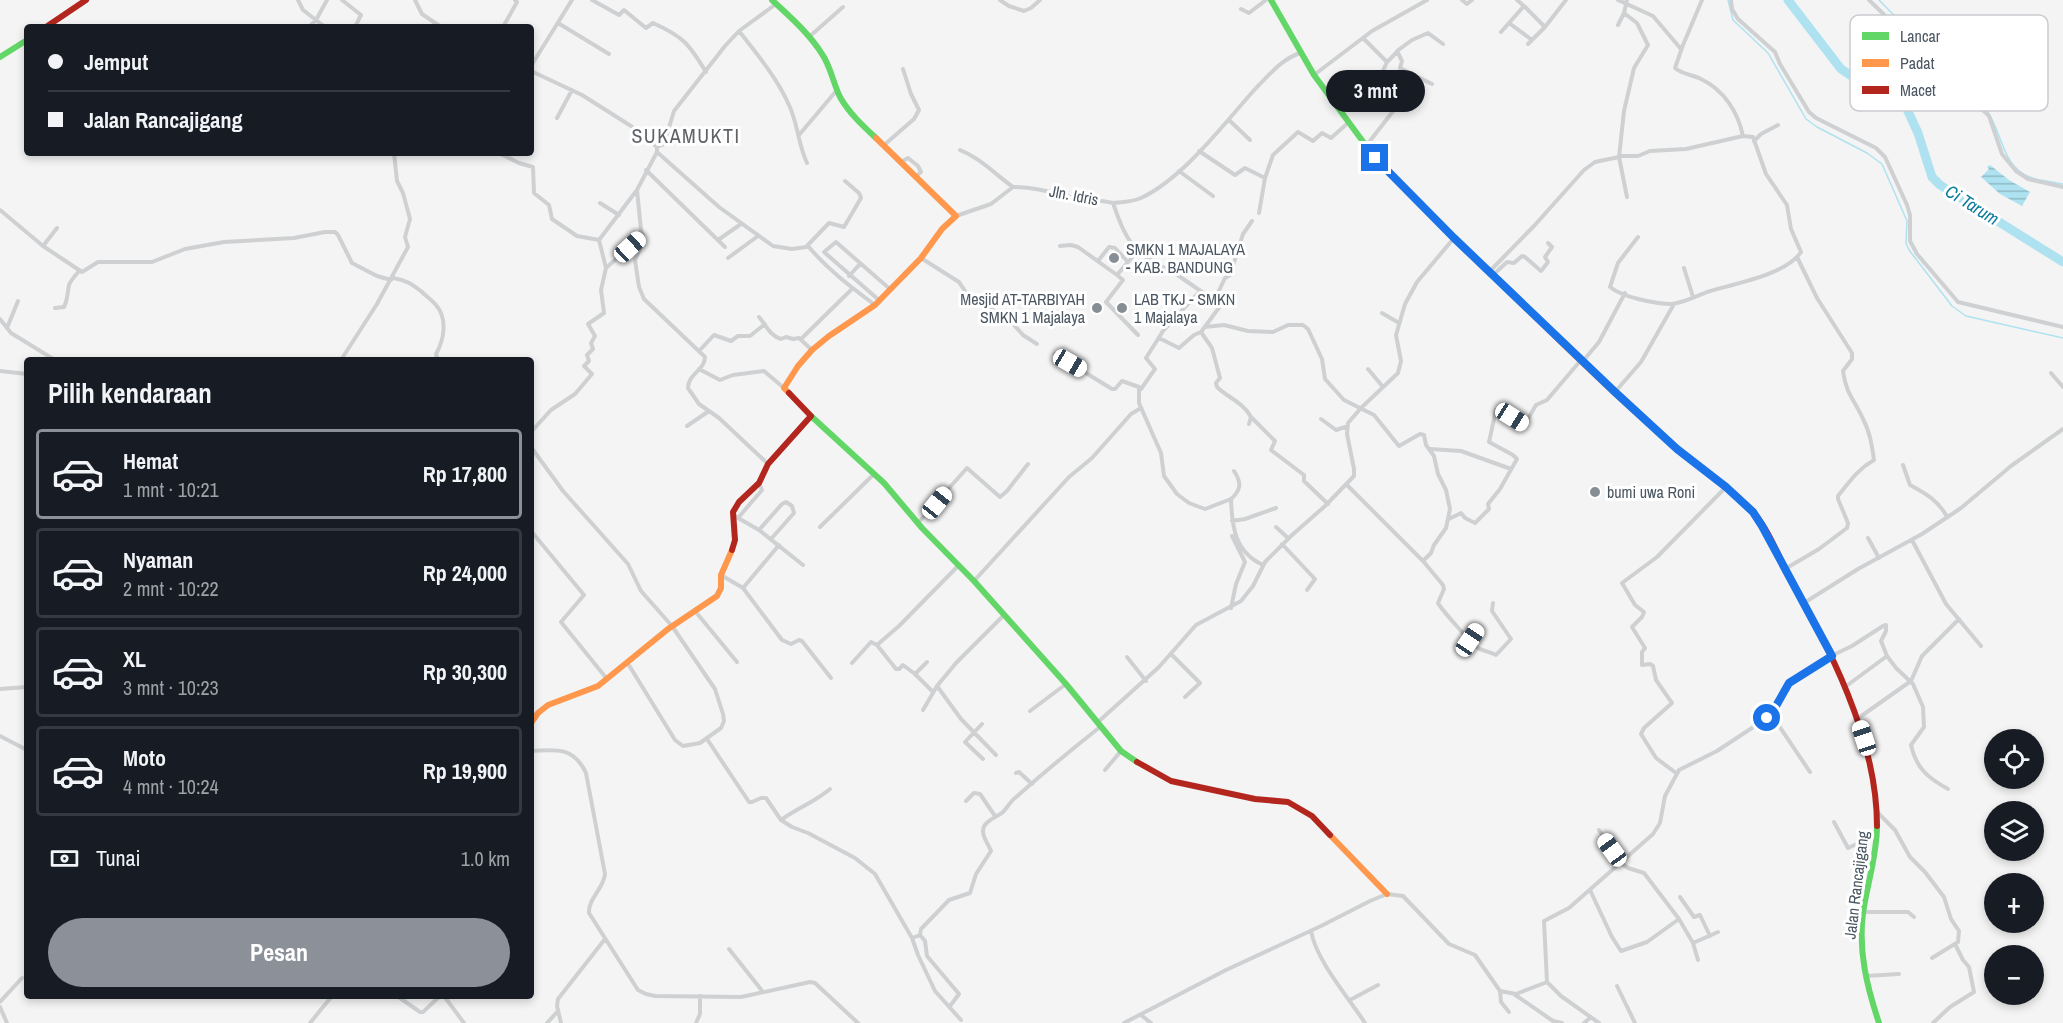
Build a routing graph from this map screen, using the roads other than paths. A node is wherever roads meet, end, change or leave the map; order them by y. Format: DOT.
graph roads {
  1 [pos="86,0"];
  2 [pos="298,0"];
  3 [pos="327,0"];
  4 [pos="342,0"];
  5 [pos="415,0"];
  6 [pos="572,0"];
  7 [pos="592,0"];
  8 [pos="1000,0"];
  9 [pos="1040,0"];
  10 [pos="1266,0"];
  11 [pos="1271,0"];
  12 [pos="1427,0"];
  13 [pos="1462,0"];
  14 [pos="1472,0"];
  15 [pos="1517,0"];
  16 [pos="1566,0"];
  17 [pos="1618,0"];
  18 [pos="1702,0"];
  19 [pos="1731,0"];
  20 [pos="1869,0"];
  21 [pos="516,1"];
  22 [pos="774,2"];
  23 [pos="1626,2"];
  24 [pos="1524,6"];
  25 [pos="843,7"];
  26 [pos="1241,9"];
  27 [pos="1624,13"];
  28 [pos="1885,15"];
  29 [pos="316,20"];
  30 [pos="558,23"];
  31 [pos="1509,23"];
  32 [pos="50,24"];
  33 [pos="312,24"];
  34 [pos="321,24"];
  35 [pos="356,24"];
  36 [pos="437,24"];
  37 [pos="504,24"];
  38 [pos="1618,25"];
  39 [pos="1545,27"];
  40 [pos="739,31"];
  41 [pos="1501,32"];
  42 [pos="809,37"];
  43 [pos="1363,38"];
  44 [pos="24,42"];
  45 [pos="1443,44"];
  46 [pos="1681,49"];
  47 [pos="1397,52"];
  48 [pos="1299,53"];
  49 [pos="609,54"];
  50 [pos="0,57"];
  51 [pos="534,61"];
  52 [pos="1387,62"];
  53 [pos="903,69"];
  54 [pos="534,72"];
  55 [pos="706,72"];
  56 [pos="1314,75"];
  57 [pos="1393,83"];
  58 [pos="1432,84"];
  59 [pos="572,90"];
  60 [pos="837,90"];
  61 [pos="1401,101"];
  62 [pos="1984,111"];
  63 [pos="556,118"];
  64 [pos="1228,120"];
  65 [pos="1349,122"];
  66 [pos="1778,125"];
  67 [pos="798,135"];
  68 [pos="1743,136"];
  69 [pos="1250,140"];
  70 [pos="1754,141"];
  71 [pos="1366,146"];
  72 [pos="883,147"];
  73 [pos="657,149"];
  74 [pos="960,150"];
  75 [pos="1199,151"];
  76 [pos="394,156"];
  77 [pos="509,156"];
  78 [pos="1619,157"];
  79 [pos="807,163"];
  80 [pos="900,163"];
  81 [pos="646,170"];
  82 [pos="1179,171"];
  83 [pos="915,177"];
  84 [pos="1265,178"];
  85 [pos="845,181"];
  86 [pos="1013,187"];
  87 [pos="2063,187"];
  88 [pos="637,190"];
  89 [pos="1213,196"];
  90 [pos="1627,197"];
  91 [pos="600,203"];
  92 [pos="1113,203"];
  93 [pos="0,210"];
  94 [pos="1259,213"];
  95 [pos="619,215"];
  96 [pos="956,216"];
  97 [pos="1252,221"];
  98 [pos="741,224"];
  99 [pos="57,228"];
  100 [pos="643,235"];
  101 [pos="758,236"];
  102 [pos="1638,237"];
  103 [pos="1454,238"];
  104 [pos="599,240"];
  105 [pos="718,240"];
  106 [pos="1548,243"];
  107 [pos="43,246"];
  108 [pos="808,246"];
  109 [pos="1060,246"];
  110 [pos="725,247"];
  111 [pos="1137,252"];
  112 [pos="1797,256"];
  113 [pos="728,258"];
  114 [pos="921,258"];
  115 [pos="1098,261"];
  116 [pos="1128,262"];
  117 [pos="860,264"];
  118 [pos="606,268"];
  119 [pos="1684,268"];
  120 [pos="79,271"];
  121 [pos="1491,273"];
  122 [pos="1117,274"];
  123 [pos="1176,274"];
  124 [pos="1197,274"];
  125 [pos="849,276"];
  126 [pos="392,279"];
  127 [pos="852,289"];
  128 [pos="891,290"];
  129 [pos="1201,291"];
  130 [pos="1625,293"];
  131 [pos="1693,297"];
  132 [pos="1215,299"];
  133 [pos="18,301"];
  134 [pos="877,303"];
  135 [pos="1675,304"];
  136 [pos="55,308"];
  137 [pos="1382,313"];
  138 [pos="759,317"];
  139 [pos="0,319"];
  140 [pos="1399,323"];
  141 [pos="765,324"];
  142 [pos="1205,327"];
  143 [pos="2063,327"];
  144 [pos="7,328"];
  145 [pos="1201,332"];
  146 [pos="1138,334"];
  147 [pos="1159,338"];
  148 [pos="801,339"];
  149 [pos="1036,344"];
  150 [pos="812,350"];
  151 [pos="699,351"];
  152 [pos="1055,354"];
  153 [pos="50,357"];
  154 [pos="343,357"];
  155 [pos="437,357"];
  156 [pos="1583,360"];
  157 [pos="699,369"];
  158 [pos="1368,369"];
  159 [pos="0,371"];
  160 [pos="2051,373"];
  161 [pos="24,374"];
  162 [pos="1383,387"];
  163 [pos="2063,387"];
  164 [pos="784,388"];
  165 [pos="1140,390"];
  166 [pos="1615,392"];
  167 [pos="1141,408"];
  168 [pos="1361,408"];
  169 [pos="709,411"];
  170 [pos="811,416"];
  171 [pos="1251,417"];
  172 [pos="1321,419"];
  173 [pos="1248,424"];
  174 [pos="687,426"];
  175 [pos="1348,426"];
  176 [pos="534,429"];
  177 [pos="2063,429"];
  178 [pos="1429,449"];
  179 [pos="534,451"];
  180 [pos="768,464"];
  181 [pos="1028,464"];
  182 [pos="1903,465"];
  183 [pos="1511,469"];
  184 [pos="1234,471"];
  185 [pos="874,474"];
  186 [pos="1347,485"];
  187 [pos="1726,487"];
  188 [pos="1231,500"];
  189 [pos="1328,504"];
  190 [pos="1276,508"];
  191 [pos="735,516"];
  192 [pos="1947,517"];
  193 [pos="1449,519"];
  194 [pos="1232,521"];
  195 [pos="918,523"];
  196 [pos="820,527"];
  197 [pos="1276,527"];
  198 [pos="759,530"];
  199 [pos="534,535"];
  200 [pos="1232,536"];
  201 [pos="1288,538"];
  202 [pos="1868,538"];
  203 [pos="771,539"];
  204 [pos="1912,540"];
  205 [pos="1282,544"];
  206 [pos="779,545"];
  207 [pos="1879,558"];
  208 [pos="1423,561"];
  209 [pos="803,565"];
  210 [pos="959,565"];
  211 [pos="1263,565"];
  212 [pos="1785,569"];
  213 [pos="721,575"];
  214 [pos="975,581"];
  215 [pos="743,588"];
  216 [pos="1307,590"];
  217 [pos="1493,603"];
  218 [pos="1803,603"];
  219 [pos="1231,608"];
  220 [pos="695,610"];
  221 [pos="1004,614"];
  222 [pos="1959,619"];
  223 [pos="672,626"];
  224 [pos="1477,629"];
  225 [pos="1470,640"];
  226 [pos="877,645"];
  227 [pos="1981,646"];
  228 [pos="1171,654"];
  229 [pos="1832,656"];
  230 [pos="1887,656"];
  231 [pos="1127,657"];
  232 [pos="627,662"];
  233 [pos="737,662"];
  234 [pos="927,662"];
  235 [pos="852,663"];
  236 [pos="915,674"];
  237 [pos="831,678"];
  238 [pos="607,679"];
  239 [pos="1146,681"];
  240 [pos="1911,681"];
  241 [pos="1066,684"];
  242 [pos="937,686"];
  243 [pos="24,687"];
  244 [pos="1845,687"];
  245 [pos="0,689"];
  246 [pos="933,692"];
  247 [pos="1185,697"];
  248 [pos="923,710"];
  249 [pos="1030,711"];
  250 [pos="1771,714"];
  251 [pos="534,719"];
  252 [pos="1857,719"];
  253 [pos="982,724"];
  254 [pos="1099,725"];
  255 [pos="974,731"];
  256 [pos="0,736"];
  257 [pos="707,739"];
  258 [pos="24,748"];
  259 [pos="534,751"];
  260 [pos="1121,751"];
  261 [pos="996,755"];
  262 [pos="983,759"];
  263 [pos="1105,770"];
  264 [pos="1810,772"];
  265 [pos="1016,773"];
  266 [pos="1676,775"];
  267 [pos="1032,784"];
  268 [pos="830,789"];
  269 [pos="1948,789"];
  270 [pos="966,801"];
  271 [pos="1876,811"];
  272 [pos="995,816"];
  273 [pos="781,820"];
  274 [pos="1834,822"];
  275 [pos="1599,830"];
  276 [pos="1877,835"];
  277 [pos="1621,864"];
  278 [pos="1590,890"];
  279 [pos="1387,894"];
  280 [pos="1680,897"];
  281 [pos="1864,912"];
  282 [pos="1914,917"];
  283 [pos="1679,919"];
  284 [pos="1311,931"];
  285 [pos="1718,932"];
  286 [pos="920,935"];
  287 [pos="1710,936"];
  288 [pos="912,938"];
  289 [pos="605,939"];
  290 [pos="1693,943"];
  291 [pos="1955,944"];
  292 [pos="729,949"];
  293 [pos="1932,958"];
  294 [pos="1698,960"];
  295 [pos="1899,974"];
  296 [pos="1866,976"];
  297 [pos="22,978"];
  298 [pos="1547,982"];
  299 [pos="1378,985"];
  300 [pos="1617,986"];
  301 [pos="1500,991"];
  302 [pos="763,992"];
  303 [pos="1513,993"];
  304 [pos="700,996"];
  305 [pos="330,999"];
  306 [pos="401,999"];
  307 [pos="438,999"];
  308 [pos="444,999"];
  309 [pos="1350,1000"];
  310 [pos="0,1002"];
  311 [pos="950,1006"];
  312 [pos="0,1007"];
  313 [pos="558,1010"];
  314 [pos="1509,1012"];
  315 [pos="1141,1015"];
  316 [pos="1591,1017"];
  317 [pos="961,1022"];
  318 [pos="7,1023"];
  319 [pos="310,1023"];
  320 [pos="464,1023"];
  321 [pos="547,1023"];
  322 [pos="561,1023"];
  323 [pos="696,1023"];
  324 [pos="858,1023"];
  325 [pos="1124,1023"];
  326 [pos="1151,1023"];
  327 [pos="1365,1023"];
  328 [pos="1562,1023"];
  329 [pos="1584,1023"];
  330 [pos="1599,1023"];
  331 [pos="1635,1023"];
  332 [pos="1879,1023"];
  333 [pos="1933,1023"];
  1 -- 32 [label="street"];
  2 -- 29 [label="street"];
  3 -- 29 [label="street"];
  4 -- 35 [label="street"];
  5 -- 36 [label="street"];
  6 -- 30 [label="street"];
  7 -- 55 [label="street"];
  8 -- 9 [label="street"];
  10 -- 26 [label="street"];
  11 -- 48 [label="street, Jalan Rancajigang"];
  12 -- 43 [label="street"];
  13 -- 14 [label="street"];
  15 -- 24 [label="street"];
  16 -- 39 [label="street"];
  17 -- 23 [label="street"];
  18 -- 46 [label="street"];
  19 -- 143 [label="street"];
  20 -- 28 [label="street"];
  21 -- 37 [label="street"];
  22 -- 40 [label="street"];
  22 -- 42 [label="street"];
  23 -- 27 [label="street"];
  23 -- 46 [label="street"];
  24 -- 31 [label="street"];
  24 -- 39 [label="street"];
  25 -- 42 [label="street"];
  27 -- 38 [label="street"];
  27 -- 78 [label="street"];
  29 -- 33 [label="street"];
  29 -- 34 [label="street"];
  30 -- 49 [label="street"];
  30 -- 51 [label="street"];
  31 -- 39 [label="street"];
  31 -- 41 [label="street"];
  40 -- 55 [label="street"];
  40 -- 67 [label="street"];
  42 -- 60 [label="street"];
  43 -- 52 [label="street"];
  43 -- 56 [label="street"];
  44 -- 50 [label="street"];
  45 -- 47 [label="street"];
  46 -- 68 [label="street"];
  47 -- 52 [label="street"];
  47 -- 58 [label="street"];
  48 -- 56 [label="street, Jalan Rancajigang"];
  48 -- 64 [label="street"];
  52 -- 57 [label="street"];
  53 -- 72 [label="street"];
  54 -- 59 [label="street"];
  55 -- 73 [label="street"];
  56 -- 65 [label="street, Jalan Rancajigang"];
  59 -- 63 [label="street"];
  59 -- 73 [label="street"];
  60 -- 67 [label="street"];
  60 -- 72 [label="street"];
  61 -- 71 [label="street"];
  62 -- 87 [label="street"];
  64 -- 69 [label="street"];
  64 -- 75 [label="street"];
  65 -- 71 [label="street, Jalan Rancajigang"];
  65 -- 84 [label="street"];
  66 -- 70 [label="street"];
  67 -- 79 [label="street"];
  68 -- 70 [label="street"];
  68 -- 78 [label="street"];
  70 -- 112 [label="street"];
  71 -- 103 [label="street, Jalan Rancajigang"];
  72 -- 80 [label="street"];
  73 -- 81 [label="street"];
  73 -- 98 [label="street"];
  74 -- 86 [label="street"];
  75 -- 82 [label="street"];
  75 -- 84 [label="street"];
  76 -- 126 [label="street"];
  77 -- 104 [label="street"];
  78 -- 90 [label="street"];
  78 -- 121 [label="street"];
  80 -- 83 [label="street"];
  80 -- 83 [label="street"];
  81 -- 88 [label="street"];
  81 -- 105 [label="street"];
  82 -- 89 [label="street"];
  82 -- 92 [label="street"];
  83 -- 96 [label="street"];
  84 -- 94 [label="street"];
  85 -- 108 [label="street"];
  86 -- 92 [label="street, Jln. Idris"];
  86 -- 96 [label="street"];
  88 -- 95 [label="street"];
  88 -- 100 [label="street"];
  91 -- 95 [label="street"];
  92 -- 111 [label="street, Jln. Idris"];
  93 -- 107 [label="street"];
  95 -- 104 [label="street"];
  96 -- 114 [label="street"];
  97 -- 132 [label="street"];
  98 -- 101 [label="street"];
  98 -- 105 [label="street"];
  99 -- 107 [label="street"];
  100 -- 118 [label="street"];
  100 -- 151 [label="street"];
  101 -- 108 [label="street"];
  101 -- 113 [label="street"];
  102 -- 130 [label="street"];
  103 -- 121 [label="street, Jalan Rancajigang"];
  103 -- 140 [label="street"];
  104 -- 118 [label="street"];
  105 -- 110 [label="street"];
  106 -- 121 [label="street"];
  107 -- 120 [label="street"];
  108 -- 127 [label="street"];
  109 -- 115 [label="street"];
  111 -- 116 [label="street"];
  111 -- 123 [label="street"];
  112 -- 131 [label="street"];
  112 -- 212 [label="street"];
  114 -- 128 [label="street"];
  114 -- 149 [label="street"];
  115 -- 116 [label="street"];
  115 -- 122 [label="street"];
  116 -- 122 [label="street"];
  117 -- 125 [label="street"];
  117 -- 125 [label="street"];
  117 -- 128 [label="street"];
  118 -- 176 [label="street"];
  119 -- 131 [label="street"];
  120 -- 126 [label="street"];
  120 -- 136 [label="street"];
  121 -- 156 [label="street, Jalan Rancajigang"];
  122 -- 146 [label="street"];
  123 -- 124 [label="street"];
  123 -- 129 [label="street"];
  125 -- 134 [label="street"];
  126 -- 154 [label="street"];
  126 -- 155 [label="street"];
  127 -- 134 [label="street"];
  127 -- 148 [label="street"];
  128 -- 134 [label="street"];
  129 -- 132 [label="street"];
  129 -- 147 [label="street"];
  130 -- 135 [label="street"];
  130 -- 156 [label="street"];
  131 -- 135 [label="street"];
  132 -- 142 [label="street"];
  133 -- 144 [label="street"];
  134 -- 150 [label="street"];
  135 -- 166 [label="street"];
  137 -- 140 [label="street"];
  138 -- 141 [label="street"];
  139 -- 144 [label="street"];
  140 -- 162 [label="street"];
  141 -- 148 [label="street"];
  141 -- 151 [label="street"];
  142 -- 145 [label="street"];
  142 -- 168 [label="street"];
  144 -- 153 [label="street"];
  145 -- 147 [label="street"];
  145 -- 171 [label="street"];
  147 -- 165 [label="street"];
  148 -- 150 [label="street"];
  150 -- 164 [label="street"];
  151 -- 157 [label="street"];
  152 -- 165 [label="street"];
  156 -- 166 [label="street, Jalan Rancajigang"];
  156 -- 183 [label="street"];
  157 -- 164 [label="street"];
  157 -- 169 [label="street"];
  158 -- 162 [label="street"];
  159 -- 161 [label="street"];
  160 -- 163 [label="street"];
  162 -- 168 [label="street"];
  164 -- 170 [label="street"];
  165 -- 167 [label="street"];
  166 -- 187 [label="street, Jalan Rancajigang"];
  167 -- 188 [label="street"];
  167 -- 214 [label="street"];
  168 -- 175 [label="street"];
  168 -- 178 [label="street"];
  169 -- 174 [label="street"];
  169 -- 180 [label="street"];
  170 -- 180 [label="street"];
  170 -- 185 [label="street"];
  171 -- 173 [label="street"];
  171 -- 189 [label="street"];
  172 -- 175 [label="street"];
  175 -- 186 [label="street"];
  177 -- 192 [label="street"];
  178 -- 183 [label="street"];
  178 -- 193 [label="street"];
  179 -- 223 [label="street"];
  180 -- 191 [label="street"];
  181 -- 195 [label="street"];
  182 -- 192 [label="street"];
  183 -- 193 [label="street"];
  184 -- 188 [label="street"];
  185 -- 195 [label="street"];
  185 -- 196 [label="street"];
  186 -- 189 [label="street"];
  186 -- 208 [label="street"];
  187 -- 212 [label="street, Jalan Rancajigang"];
  187 -- 266 [label="street"];
  188 -- 194 [label="street"];
  189 -- 201 [label="street"];
  190 -- 194 [label="street"];
  191 -- 198 [label="street"];
  191 -- 213 [label="street"];
  192 -- 204 [label="street"];
  193 -- 208 [label="street"];
  194 -- 211 [label="street"];
  195 -- 210 [label="street"];
  197 -- 201 [label="street"];
  198 -- 203 [label="street"];
  198 -- 203 [label="street"];
  199 -- 238 [label="street"];
  200 -- 219 [label="street"];
  201 -- 205 [label="street"];
  202 -- 207 [label="street"];
  203 -- 206 [label="street"];
  204 -- 207 [label="street"];
  204 -- 222 [label="street"];
  205 -- 211 [label="street"];
  205 -- 216 [label="street"];
  206 -- 209 [label="street"];
  206 -- 215 [label="street"];
  207 -- 218 [label="street"];
  208 -- 225 [label="street"];
  210 -- 214 [label="street"];
  210 -- 226 [label="street"];
  211 -- 219 [label="street"];
  212 -- 218 [label="street, Jalan Rancajigang"];
  213 -- 215 [label="street"];
  213 -- 220 [label="street"];
  214 -- 221 [label="street"];
  215 -- 237 [label="street"];
  217 -- 225 [label="street"];
  218 -- 229 [label="street, Jalan Rancajigang"];
  219 -- 228 [label="street"];
  220 -- 223 [label="street"];
  220 -- 233 [label="street"];
  221 -- 241 [label="street"];
  221 -- 242 [label="street"];
  222 -- 227 [label="street"];
  222 -- 240 [label="street"];
  223 -- 232 [label="street"];
  223 -- 257 [label="street"];
  224 -- 225 [label="street"];
  226 -- 235 [label="street"];
  226 -- 236 [label="street"];
  228 -- 239 [label="street"];
  228 -- 247 [label="street"];
  229 -- 230 [label="street"];
  229 -- 244 [label="street, Jalan Rancajigang"];
  229 -- 250 [label="street"];
  230 -- 240 [label="street"];
  230 -- 244 [label="street"];
  231 -- 239 [label="street"];
  232 -- 238 [label="street"];
  232 -- 257 [label="street"];
  234 -- 236 [label="street"];
  236 -- 246 [label="street"];
  238 -- 251 [label="street"];
  239 -- 254 [label="street"];
  240 -- 252 [label="street"];
  240 -- 269 [label="street"];
  241 -- 249 [label="street"];
  241 -- 254 [label="street"];
  242 -- 246 [label="street"];
  242 -- 255 [label="street"];
  243 -- 245 [label="street"];
  244 -- 252 [label="street, Jalan Rancajigang"];
  246 -- 248 [label="street"];
  250 -- 264 [label="street"];
  250 -- 266 [label="street"];
  252 -- 271 [label="street, Jalan Rancajigang"];
  253 -- 255 [label="street"];
  254 -- 260 [label="street"];
  254 -- 267 [label="street"];
  255 -- 261 [label="street"];
  255 -- 262 [label="street"];
  256 -- 258 [label="street"];
  257 -- 273 [label="street"];
  259 -- 289 [label="street"];
  260 -- 263 [label="street"];
  260 -- 279 [label="street"];
  265 -- 267 [label="street"];
  266 -- 277 [label="street"];
  267 -- 272 [label="street"];
  268 -- 273 [label="street"];
  270 -- 272 [label="street"];
  271 -- 276 [label="street, Jalan Rancajigang"];
  271 -- 291 [label="street"];
  272 -- 286 [label="street"];
  273 -- 288 [label="street"];
  274 -- 276 [label="street"];
  275 -- 277 [label="street"];
  276 -- 281 [label="street, Jalan Rancajigang"];
  277 -- 278 [label="street"];
  277 -- 283 [label="street"];
  278 -- 283 [label="street"];
  278 -- 298 [label="street"];
  279 -- 284 [label="street"];
  279 -- 301 [label="street"];
  280 -- 287 [label="street"];
  281 -- 282 [label="street"];
  281 -- 296 [label="street, Jalan Rancajigang"];
  283 -- 290 [label="street"];
  284 -- 309 [label="street"];
  284 -- 315 [label="street"];
  285 -- 287 [label="street"];
  286 -- 288 [label="street"];
  286 -- 311 [label="street"];
  287 -- 290 [label="street"];
  288 -- 311 [label="street"];
  289 -- 304 [label="street"];
  289 -- 313 [label="street"];
  290 -- 294 [label="street"];
  291 -- 293 [label="street"];
  291 -- 333 [label="street"];
  292 -- 302 [label="street"];
  295 -- 296 [label="street"];
  296 -- 332 [label="street, Jalan Rancajigang"];
  297 -- 310 [label="street"];
  298 -- 303 [label="street"];
  298 -- 316 [label="street"];
  299 -- 309 [label="street"];
  300 -- 331 [label="street"];
  301 -- 303 [label="street"];
  301 -- 314 [label="street"];
  302 -- 304 [label="street"];
  302 -- 324 [label="street"];
  303 -- 328 [label="street"];
  304 -- 323 [label="street"];
  305 -- 319 [label="street"];
  306 -- 307 [label="street"];
  308 -- 320 [label="street"];
  309 -- 327 [label="street"];
  311 -- 317 [label="street"];
  312 -- 318 [label="street"];
  313 -- 321 [label="street"];
  313 -- 322 [label="street"];
  315 -- 325 [label="street"];
  315 -- 326 [label="street"];
  316 -- 329 [label="street"];
  316 -- 330 [label="street"];
}
